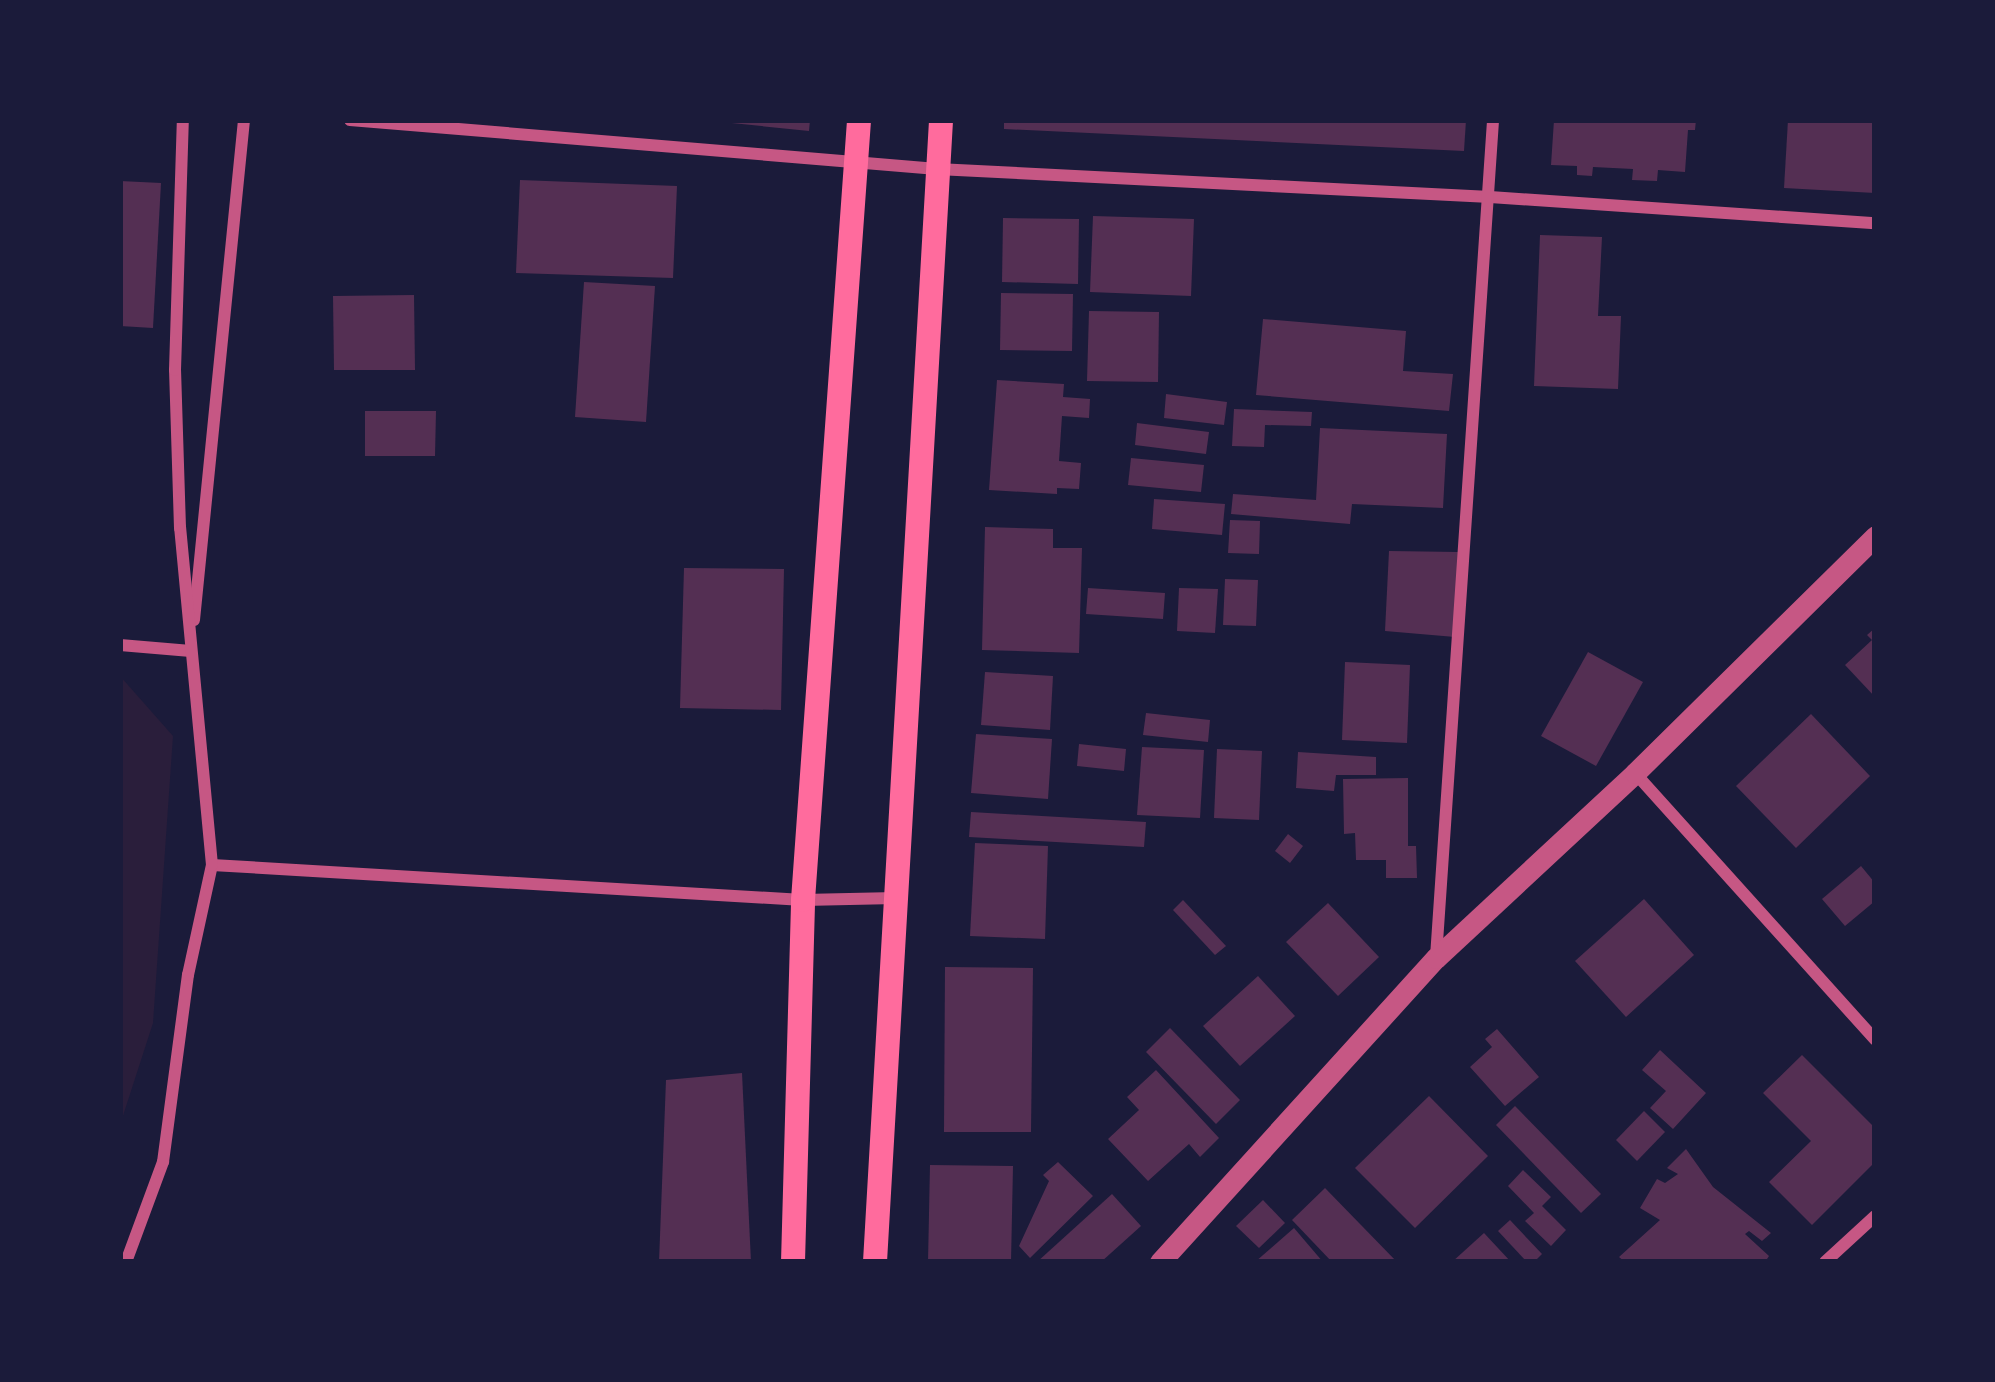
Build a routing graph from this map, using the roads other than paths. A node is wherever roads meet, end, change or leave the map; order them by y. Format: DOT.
graph roads {
  1 [pos="183,120"];
  2 [pos="244,120"];
  3 [pos="350,120"];
  4 [pos="859,120"];
  5 [pos="941,120"];
  6 [pos="1493,120"];
  7 [pos="856,161"];
  8 [pos="938,169"];
  9 [pos="1490,196"];
  10 [pos="1875,224"];
  11 [pos="1875,536"];
  12 [pos="120,645"];
  13 [pos="190,651"];
  14 [pos="1635,773"];
  15 [pos="212,865"];
  16 [pos="896,898"];
  17 [pos="803,900"];
  18 [pos="1436,958"];
  19 [pos="1875,1040"];
  20 [pos="1875,1216"];
  21 [pos="126,1262"];
  22 [pos="793,1262"];
  23 [pos="875,1262"];
  24 [pos="1160,1262"];
  25 [pos="1825,1262"];
  1 -- 13 [label="street"];
  2 -- 13 [label="street"];
  3 -- 7 [label="street"];
  4 -- 7 [label="main road"];
  5 -- 8 [label="main road"];
  6 -- 9 [label="street"];
  7 -- 8 [label="street"];
  7 -- 17 [label="main road"];
  8 -- 9 [label="street"];
  8 -- 16 [label="main road"];
  9 -- 10 [label="street"];
  9 -- 18 [label="street"];
  11 -- 14 [label="street"];
  12 -- 13 [label="street"];
  13 -- 15 [label="street"];
  14 -- 18 [label="street"];
  14 -- 19 [label="street"];
  15 -- 17 [label="street"];
  15 -- 21 [label="street"];
  16 -- 17 [label="street"];
  16 -- 23 [label="main road"];
  17 -- 22 [label="main road"];
  18 -- 24 [label="street"];
  20 -- 25 [label="street"];
}
